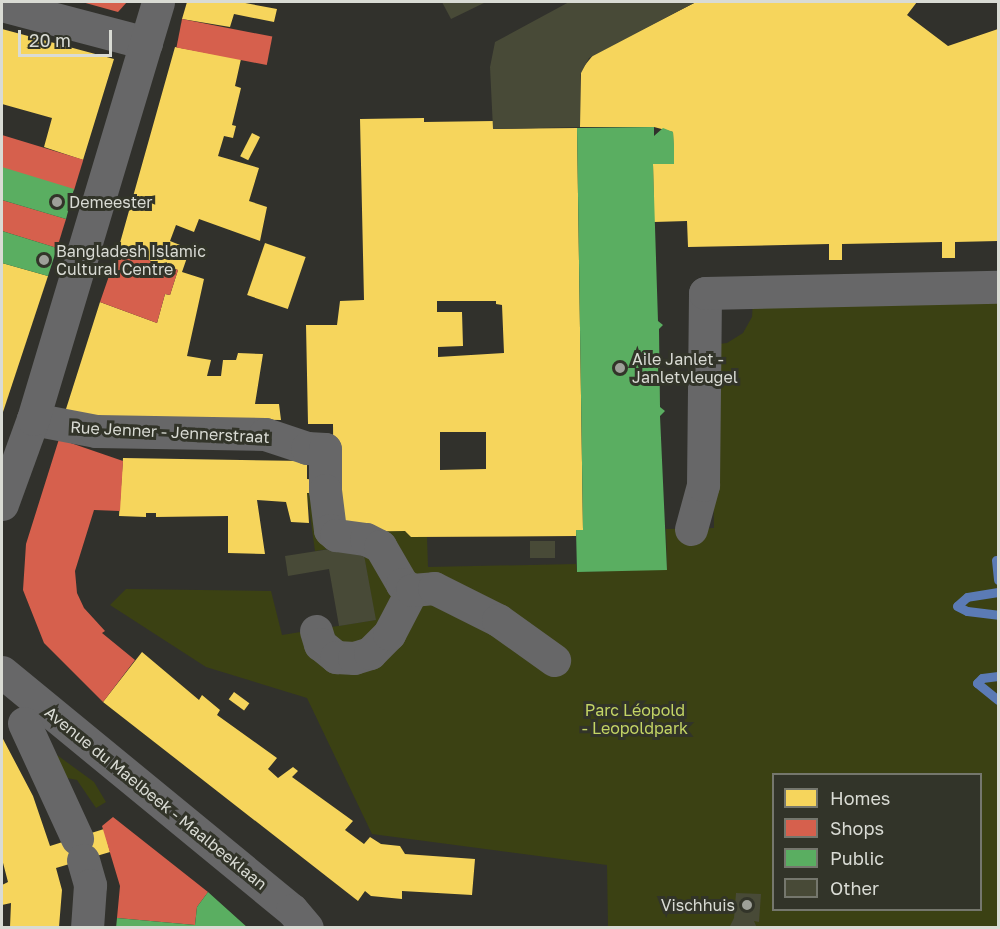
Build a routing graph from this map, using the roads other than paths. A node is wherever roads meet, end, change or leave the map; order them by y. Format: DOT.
graph roads {
  1 [pos="158,2"];
  2 [pos="2,5"];
  3 [pos="146,43"];
  4 [pos="999,287"];
  5 [pos="33,419"];
  6 [pos="2,504"];
  7 [pos="691,529"];
  8 [pos="412,590"];
  9 [pos="316,631"];
  10 [pos="554,660"];
  11 [pos="2,672"];
  12 [pos="24,723"];
  13 [pos="87,927"];
  14 [pos="307,927"];
  1 -- 3 [label="street"];
  2 -- 3 [label="street"];
  3 -- 5 [label="street"];
  4 -- 7 [label="street"];
  5 -- 6 [label="street"];
  5 -- 8 [label="street, Rue Jenner - Jennerstraat"];
  8 -- 9 [label="street"];
  8 -- 10 [label="street"];
  11 -- 14 [label="street, Avenue du Maelbeek - Maalbeeklaan"];
  12 -- 13 [label="street"];
}
